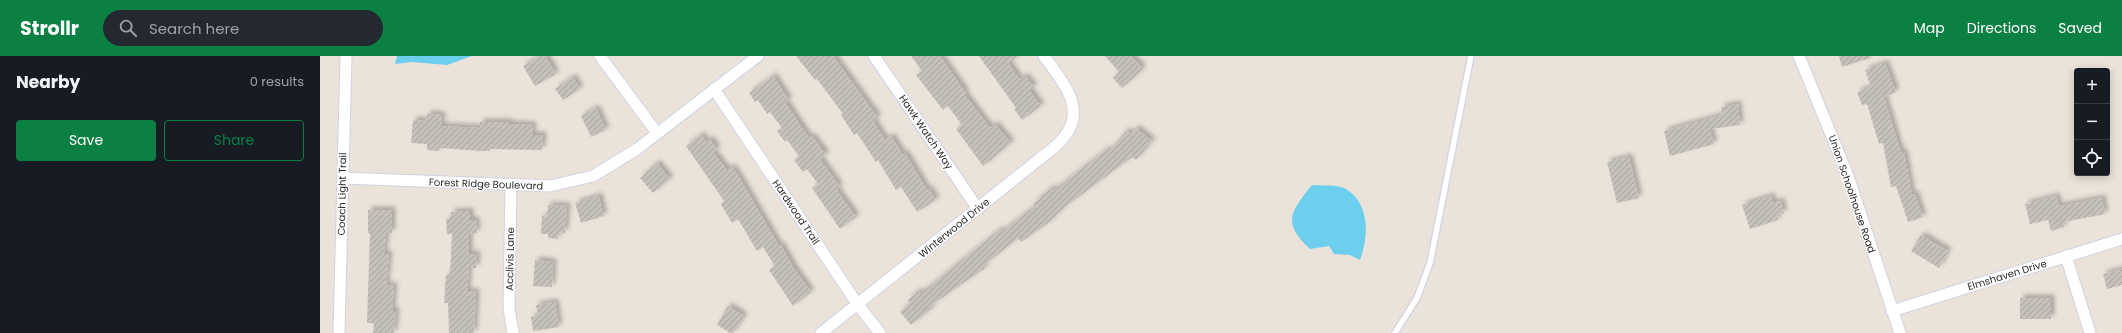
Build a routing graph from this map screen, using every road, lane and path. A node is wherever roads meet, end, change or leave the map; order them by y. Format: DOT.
graph roads {
  1 [pos="346,56"];
  2 [pos="600,56"];
  3 [pos="758,56"];
  4 [pos="874,56"];
  5 [pos="1044,56"];
  6 [pos="1471,56"];
  7 [pos="1799,56"];
  8 [pos="714,89"];
  9 [pos="657,133"];
  10 [pos="343,178"];
  11 [pos="511,185"];
  12 [pos="978,209"];
  13 [pos="2122,239"];
  14 [pos="2066,256"];
  15 [pos="858,305"];
  16 [pos="1892,311"];
  17 [pos="339,333"];
  18 [pos="513,333"];
  19 [pos="821,333"];
  20 [pos="880,333"];
  21 [pos="1395,333"];
  22 [pos="1900,333"];
  23 [pos="2090,333"];
  1 -- 10 [label="street, Coach Light Trail"];
  2 -- 9 [label="street"];
  3 -- 8 [label="street, Forest Ridge Boulevard"];
  4 -- 12 [label="street, Hawk Watch Way"];
  5 -- 12 [label="street, Winterwood Drive"];
  6 -- 21 [label="lane"];
  7 -- 16 [label="street, Union Schoolhouse Road"];
  8 -- 9 [label="street, Forest Ridge Boulevard"];
  8 -- 15 [label="street, Hardwood Trail"];
  9 -- 11 [label="street, Forest Ridge Boulevard"];
  10 -- 11 [label="street, Forest Ridge Boulevard"];
  10 -- 17 [label="street, Coach Light Trail"];
  11 -- 18 [label="street, Acclivis Lane"];
  12 -- 15 [label="street, Winterwood Drive"];
  13 -- 14 [label="street, Elmshaven Drive"];
  14 -- 16 [label="street, Elmshaven Drive"];
  14 -- 23 [label="street"];
  15 -- 19 [label="street, Winterwood Drive"];
  15 -- 20 [label="street, Hardwood Trail"];
  16 -- 22 [label="street, Union Schoolhouse Road"];
}
